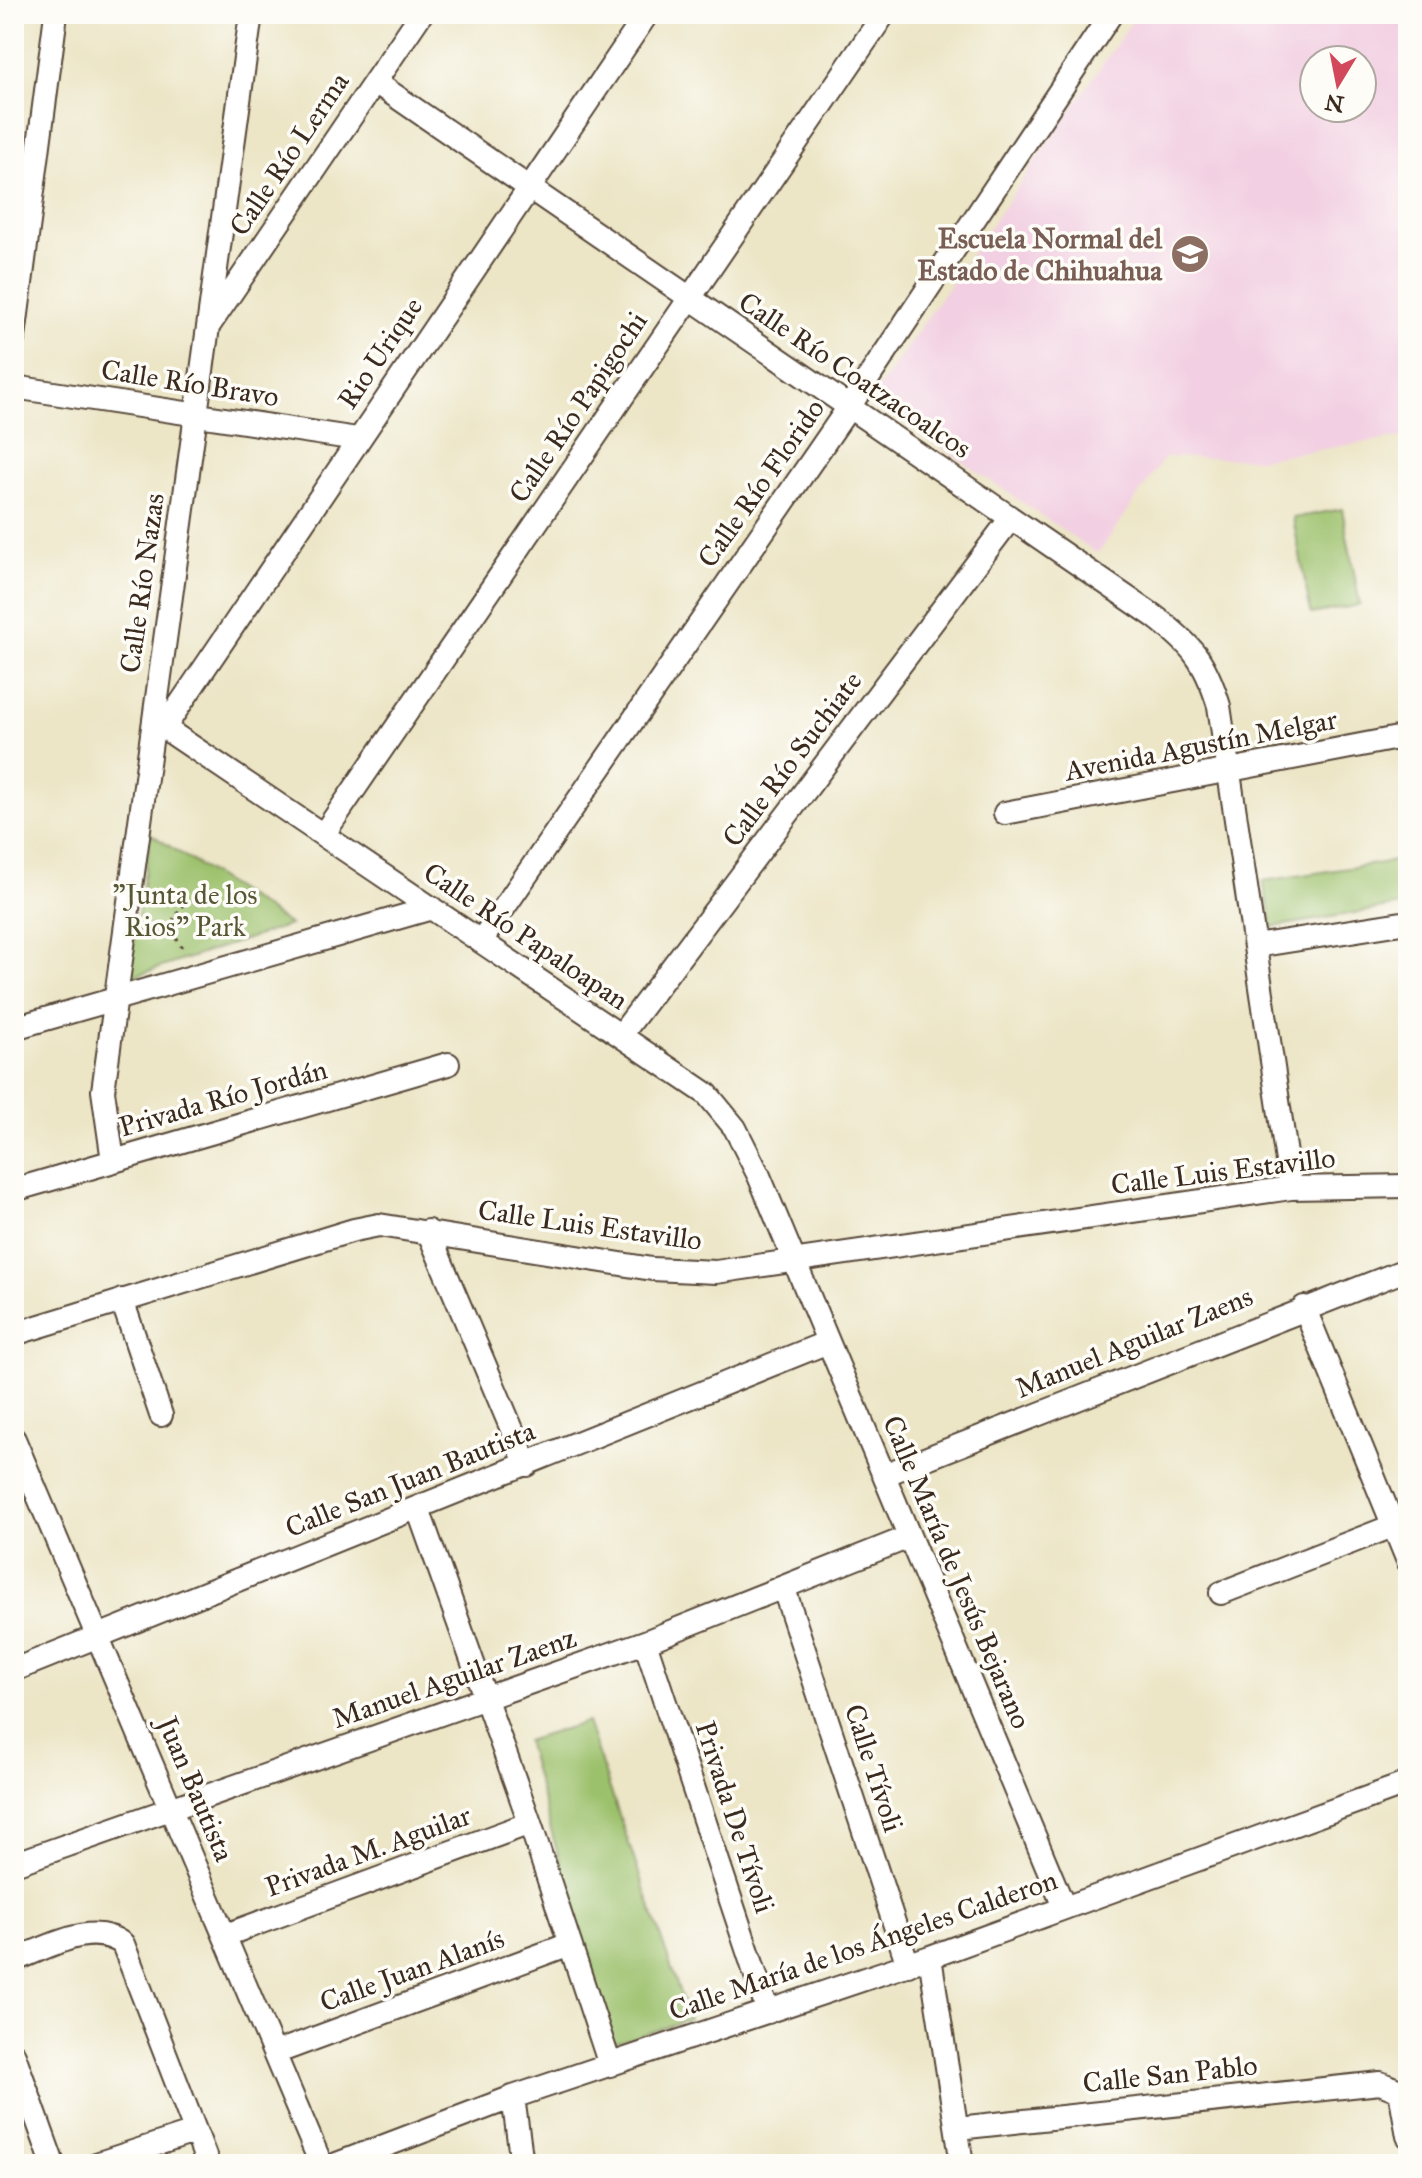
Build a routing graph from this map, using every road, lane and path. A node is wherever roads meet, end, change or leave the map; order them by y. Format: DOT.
graph roads {
  1 [pos="56,14"];
  2 [pos="251,14"];
  3 [pos="421,14"];
  4 [pos="647,14"];
  5 [pos="884,14"];
  6 [pos="1111,14"];
  7 [pos="375,82"];
  8 [pos="529,188"];
  9 [pos="689,297"];
  10 [pos="207,329"];
  11 [pos="14,337"];
  12 [pos="14,387"];
  13 [pos="849,407"];
  14 [pos="196,414"];
  15 [pos="357,439"];
  16 [pos="1011,518"];
  17 [pos="159,724"];
  18 [pos="1408,736"];
  19 [pos="1230,769"];
  20 [pos="1005,813"];
  21 [pos="323,835"];
  22 [pos="184,904"];
  23 [pos="432,908"];
  24 [pos="1408,922"];
  25 [pos="169,927"];
  26 [pos="145,932"];
  27 [pos="481,941"];
  28 [pos="1255,946"];
  29 [pos="182,947"];
  30 [pos="114,999"];
  31 [pos="14,1028"];
  32 [pos="621,1035"];
  33 [pos="448,1064"];
  34 [pos="113,1161"];
  35 [pos="1408,1186"];
  36 [pos="1291,1188"];
  37 [pos="14,1190"];
  38 [pos="428,1231"];
  39 [pos="793,1261"];
  40 [pos="1408,1269"];
  41 [pos="122,1300"];
  42 [pos="1304,1307"];
  43 [pos="14,1334"];
  44 [pos="828,1342"];
  45 [pos="161,1415"];
  46 [pos="14,1439"];
  47 [pos="527,1465"];
  48 [pos="884,1475"];
  49 [pos="418,1509"];
  50 [pos="1400,1522"];
  51 [pos="909,1537"];
  52 [pos="1408,1561"];
  53 [pos="784,1589"];
  54 [pos="1221,1593"];
  55 [pos="97,1635"];
  56 [pos="645,1642"];
  57 [pos="14,1670"];
  58 [pos="486,1699"];
  59 [pos="1408,1783"];
  60 [pos="171,1808"];
  61 [pos="530,1823"];
  62 [pos="14,1864"];
  63 [pos="1064,1907"];
  64 [pos="226,1935"];
  65 [pos="570,1944"];
  66 [pos="930,1957"];
  67 [pos="14,1960"];
  68 [pos="908,1965"];
  69 [pos="768,2012"];
  70 [pos="275,2053"];
  71 [pos="14,2055"];
  72 [pos="610,2065"];
  73 [pos="513,2097"];
  74 [pos="958,2128"];
  75 [pos="194,2132"];
  76 [pos="1408,2136"];
  77 [pos="53,2164"];
  78 [pos="96,2164"];
  79 [pos="208,2164"];
  80 [pos="321,2164"];
  81 [pos="339,2164"];
  82 [pos="522,2164"];
  83 [pos="962,2164"];
  1 -- 11 [label="street"];
  2 -- 10 [label="street, Calle Río Nazas"];
  3 -- 7 [label="street, Calle Río Lerma"];
  4 -- 8 [label="street, Rio Urique"];
  5 -- 9 [label="street, Calle Río Papigochi"];
  6 -- 13 [label="street, Calle Río Florido"];
  7 -- 8 [label="street, Calle Río Coatzacoalcos"];
  7 -- 10 [label="street, Calle Río Lerma"];
  8 -- 9 [label="street, Calle Río Coatzacoalcos"];
  8 -- 15 [label="street, Rio Urique"];
  9 -- 13 [label="street, Calle Río Coatzacoalcos"];
  9 -- 21 [label="street, Calle Río Papigochi"];
  10 -- 14 [label="street, Calle Río Nazas"];
  12 -- 14 [label="street, Calle Río Bravo"];
  13 -- 16 [label="street, Calle Río Coatzacoalcos"];
  13 -- 27 [label="street, Calle Río Florido"];
  14 -- 15 [label="street, Calle Río Bravo"];
  14 -- 17 [label="street, Calle Río Nazas"];
  15 -- 17 [label="street, Rio Urique"];
  16 -- 19 [label="street, Calle Río Coatzacoalcos"];
  16 -- 32 [label="street, Calle Río Suchiate"];
  17 -- 21 [label="street, Calle Río Papaloapan"];
  17 -- 30 [label="street, Calle Río Nazas"];
  18 -- 19 [label="street, Avenida Agustín Melgar"];
  19 -- 20 [label="street, Avenida Agustín Melgar"];
  19 -- 28 [label="street, Calle Río Coatzacoalcos"];
  21 -- 23 [label="street, Calle Río Papaloapan"];
  22 -- 25 [label="path"];
  23 -- 27 [label="street, Calle Río Papaloapan"];
  23 -- 30 [label="street"];
  24 -- 28 [label="street"];
  25 -- 26 [label="path"];
  25 -- 29 [label="path"];
  27 -- 32 [label="street, Calle Río Papaloapan"];
  28 -- 36 [label="street, Calle Río Coatzacoalcos"];
  30 -- 31 [label="street"];
  30 -- 34 [label="street, Calle Río Nazas"];
  32 -- 39 [label="street, Calle Río Papaloapan"];
  33 -- 34 [label="street, Privada Río Jordán"];
  34 -- 37 [label="street, Privada Río Jordán"];
  35 -- 36 [label="street, Calle Luis Estavillo"];
  36 -- 39 [label="street, Calle Luis Estavillo"];
  38 -- 39 [label="street, Calle Luis Estavillo"];
  38 -- 41 [label="street, Calle Luis Estavillo"];
  38 -- 47 [label="street"];
  39 -- 44 [label="street, Calle María de Jesús Bejarano"];
  40 -- 42 [label="street, Manuel Aguilar Zaens"];
  41 -- 43 [label="street, Calle Luis Estavillo"];
  41 -- 45 [label="street"];
  42 -- 48 [label="street, Manuel Aguilar Zaens"];
  42 -- 50 [label="street"];
  44 -- 47 [label="street, Calle San Juan Bautista"];
  44 -- 48 [label="street, Calle María de Jesús Bejarano"];
  46 -- 55 [label="street, Juan Bautista"];
  47 -- 49 [label="street, Calle San Juan Bautista"];
  48 -- 51 [label="street, Calle María de Jesús Bejarano"];
  49 -- 55 [label="street, Calle San Juan Bautista"];
  49 -- 58 [label="street"];
  50 -- 52 [label="street"];
  50 -- 54 [label="street"];
  51 -- 53 [label="street, Manuel Aguilar Zaenz"];
  51 -- 63 [label="street, Calle María de Jesús Bejarano"];
  53 -- 56 [label="street, Manuel Aguilar Zaenz"];
  53 -- 68 [label="street, Calle Tívoli"];
  55 -- 57 [label="street, Calle San Juan Bautista"];
  55 -- 60 [label="street, Juan Bautista"];
  56 -- 58 [label="street, Manuel Aguilar Zaenz"];
  56 -- 69 [label="street, Privada De Tívoli"];
  58 -- 60 [label="street, Manuel Aguilar Zaenz"];
  58 -- 61 [label="street"];
  59 -- 63 [label="street, Calle María de los Ángeles Calderon"];
  60 -- 62 [label="street, Manuel Aguilar Zaenz"];
  60 -- 64 [label="street, Juan Bautista"];
  61 -- 64 [label="street, Privada M. Aguilar"];
  61 -- 65 [label="street"];
  63 -- 66 [label="street, Calle María de los Ángeles Calderon"];
  64 -- 70 [label="street, Juan Bautista"];
  65 -- 70 [label="street, Calle Juan Alanís"];
  65 -- 72 [label="street"];
  66 -- 68 [label="street, Calle María de los Ángeles Calderon"];
  66 -- 74 [label="street"];
  67 -- 75 [label="street"];
  68 -- 69 [label="street, Calle María de los Ángeles Calderon"];
  69 -- 72 [label="street, Calle María de los Ángeles Calderon"];
  70 -- 80 [label="street, Juan Bautista"];
  71 -- 77 [label="street"];
  72 -- 73 [label="street, Calle María de los Ángeles Calderon"];
  73 -- 81 [label="street, Calle María de los Ángeles Calderon"];
  73 -- 82 [label="street"];
  74 -- 76 [label="street, Calle San Pablo"];
  74 -- 83 [label="street"];
  75 -- 78 [label="street"];
  75 -- 79 [label="street"];
}
